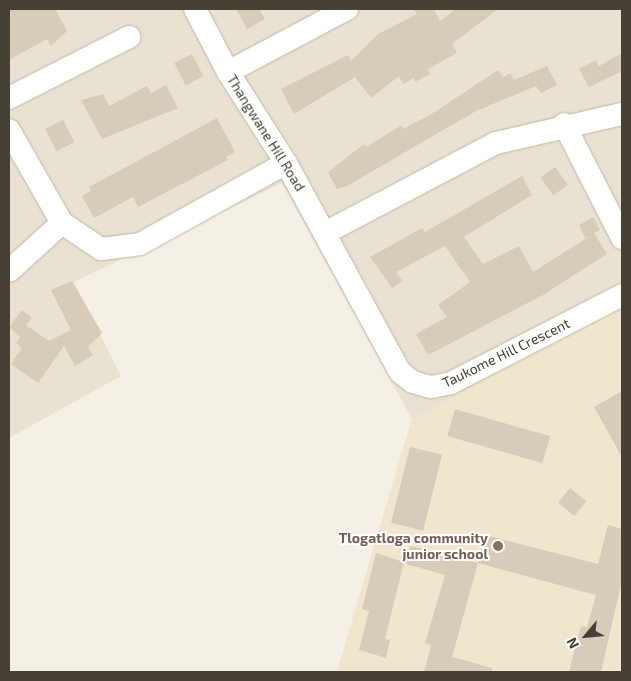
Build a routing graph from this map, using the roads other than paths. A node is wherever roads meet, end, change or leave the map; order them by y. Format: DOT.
graph roads {
  1 [pos="195,9"];
  2 [pos="346,9"];
  3 [pos="129,37"];
  4 [pos="228,72"];
  5 [pos="9,98"];
  6 [pos="622,114"];
  7 [pos="564,124"];
  8 [pos="9,130"];
  9 [pos="286,163"];
  10 [pos="62,223"];
  11 [pos="325,233"];
  12 [pos="622,238"];
  13 [pos="338,256"];
  14 [pos="9,271"];
  15 [pos="622,295"];
  1 -- 4 [label="street, Thangwane Hill Road"];
  2 -- 4 [label="street"];
  3 -- 5 [label="street"];
  4 -- 9 [label="street, Thangwane Hill Road"];
  6 -- 7 [label="street"];
  7 -- 11 [label="street"];
  7 -- 12 [label="street"];
  8 -- 10 [label="street"];
  9 -- 10 [label="street"];
  9 -- 11 [label="street, Thangwane Hill Road"];
  10 -- 14 [label="street"];
  11 -- 13 [label="street, Thangwane Hill Road"];
  13 -- 15 [label="street, Taukome Hill Crescent"];
}
